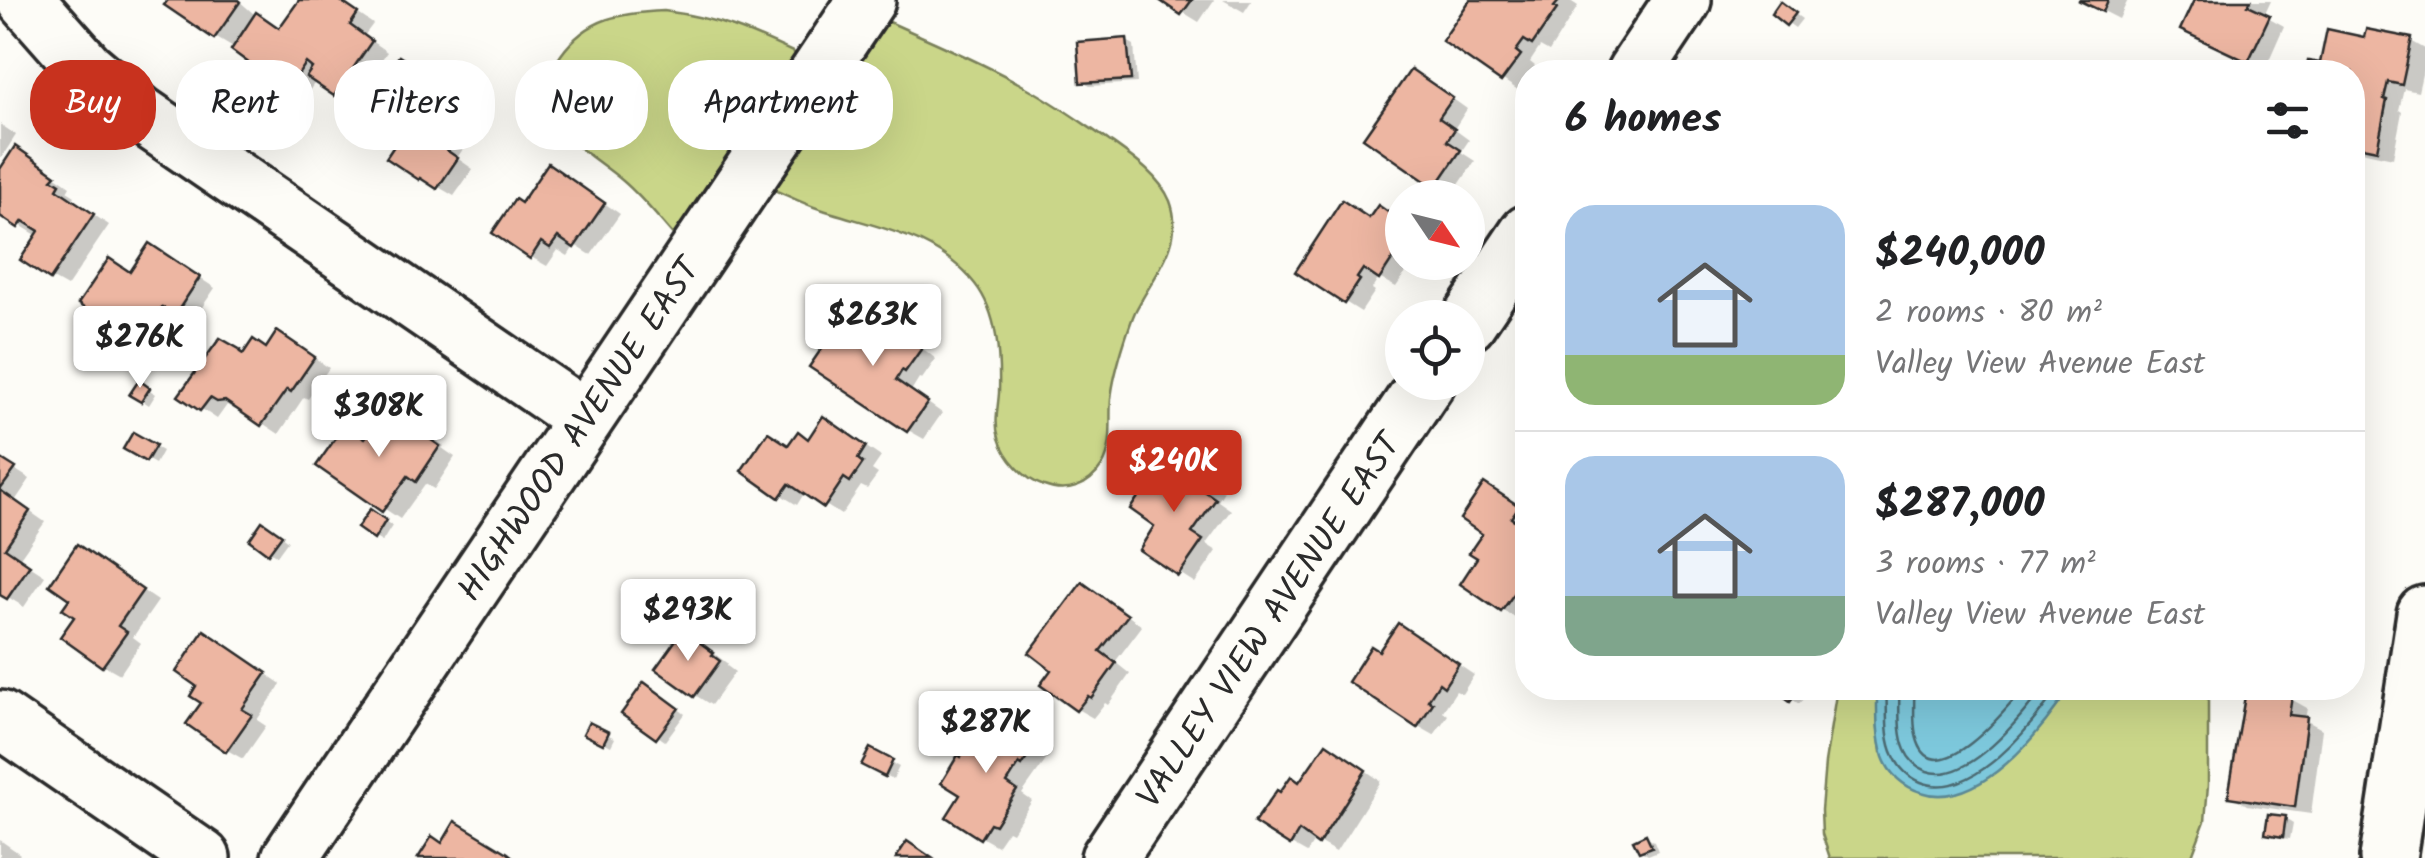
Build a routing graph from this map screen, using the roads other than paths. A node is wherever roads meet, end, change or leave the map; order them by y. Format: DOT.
graph roads {
  1 [pos="26,0"];
  2 [pos="867,0"];
  3 [pos="1683,0"];
  4 [pos="1643,60"];
  5 [pos="1515,252"];
  6 [pos="1483,300"];
  7 [pos="1415,400"];
  8 [pos="584,418"];
  9 [pos="2424,633"];
  10 [pos="0,719"];
  11 [pos="202,858"];
  12 [pos="290,858"];
  13 [pos="1109,858"];
  14 [pos="2388,858"];
  1 -- 8 [label="street"];
  2 -- 8 [label="street, HIGHWOOD AVENUE EAST"];
  3 -- 4 [label="street"];
  5 -- 6 [label="street"];
  7 -- 13 [label="street, VALLEY VIEW AVENUE EAST"];
  8 -- 12 [label="street, HIGHWOOD AVENUE EAST"];
  9 -- 14 [label="street"];
  10 -- 11 [label="street"];
}
